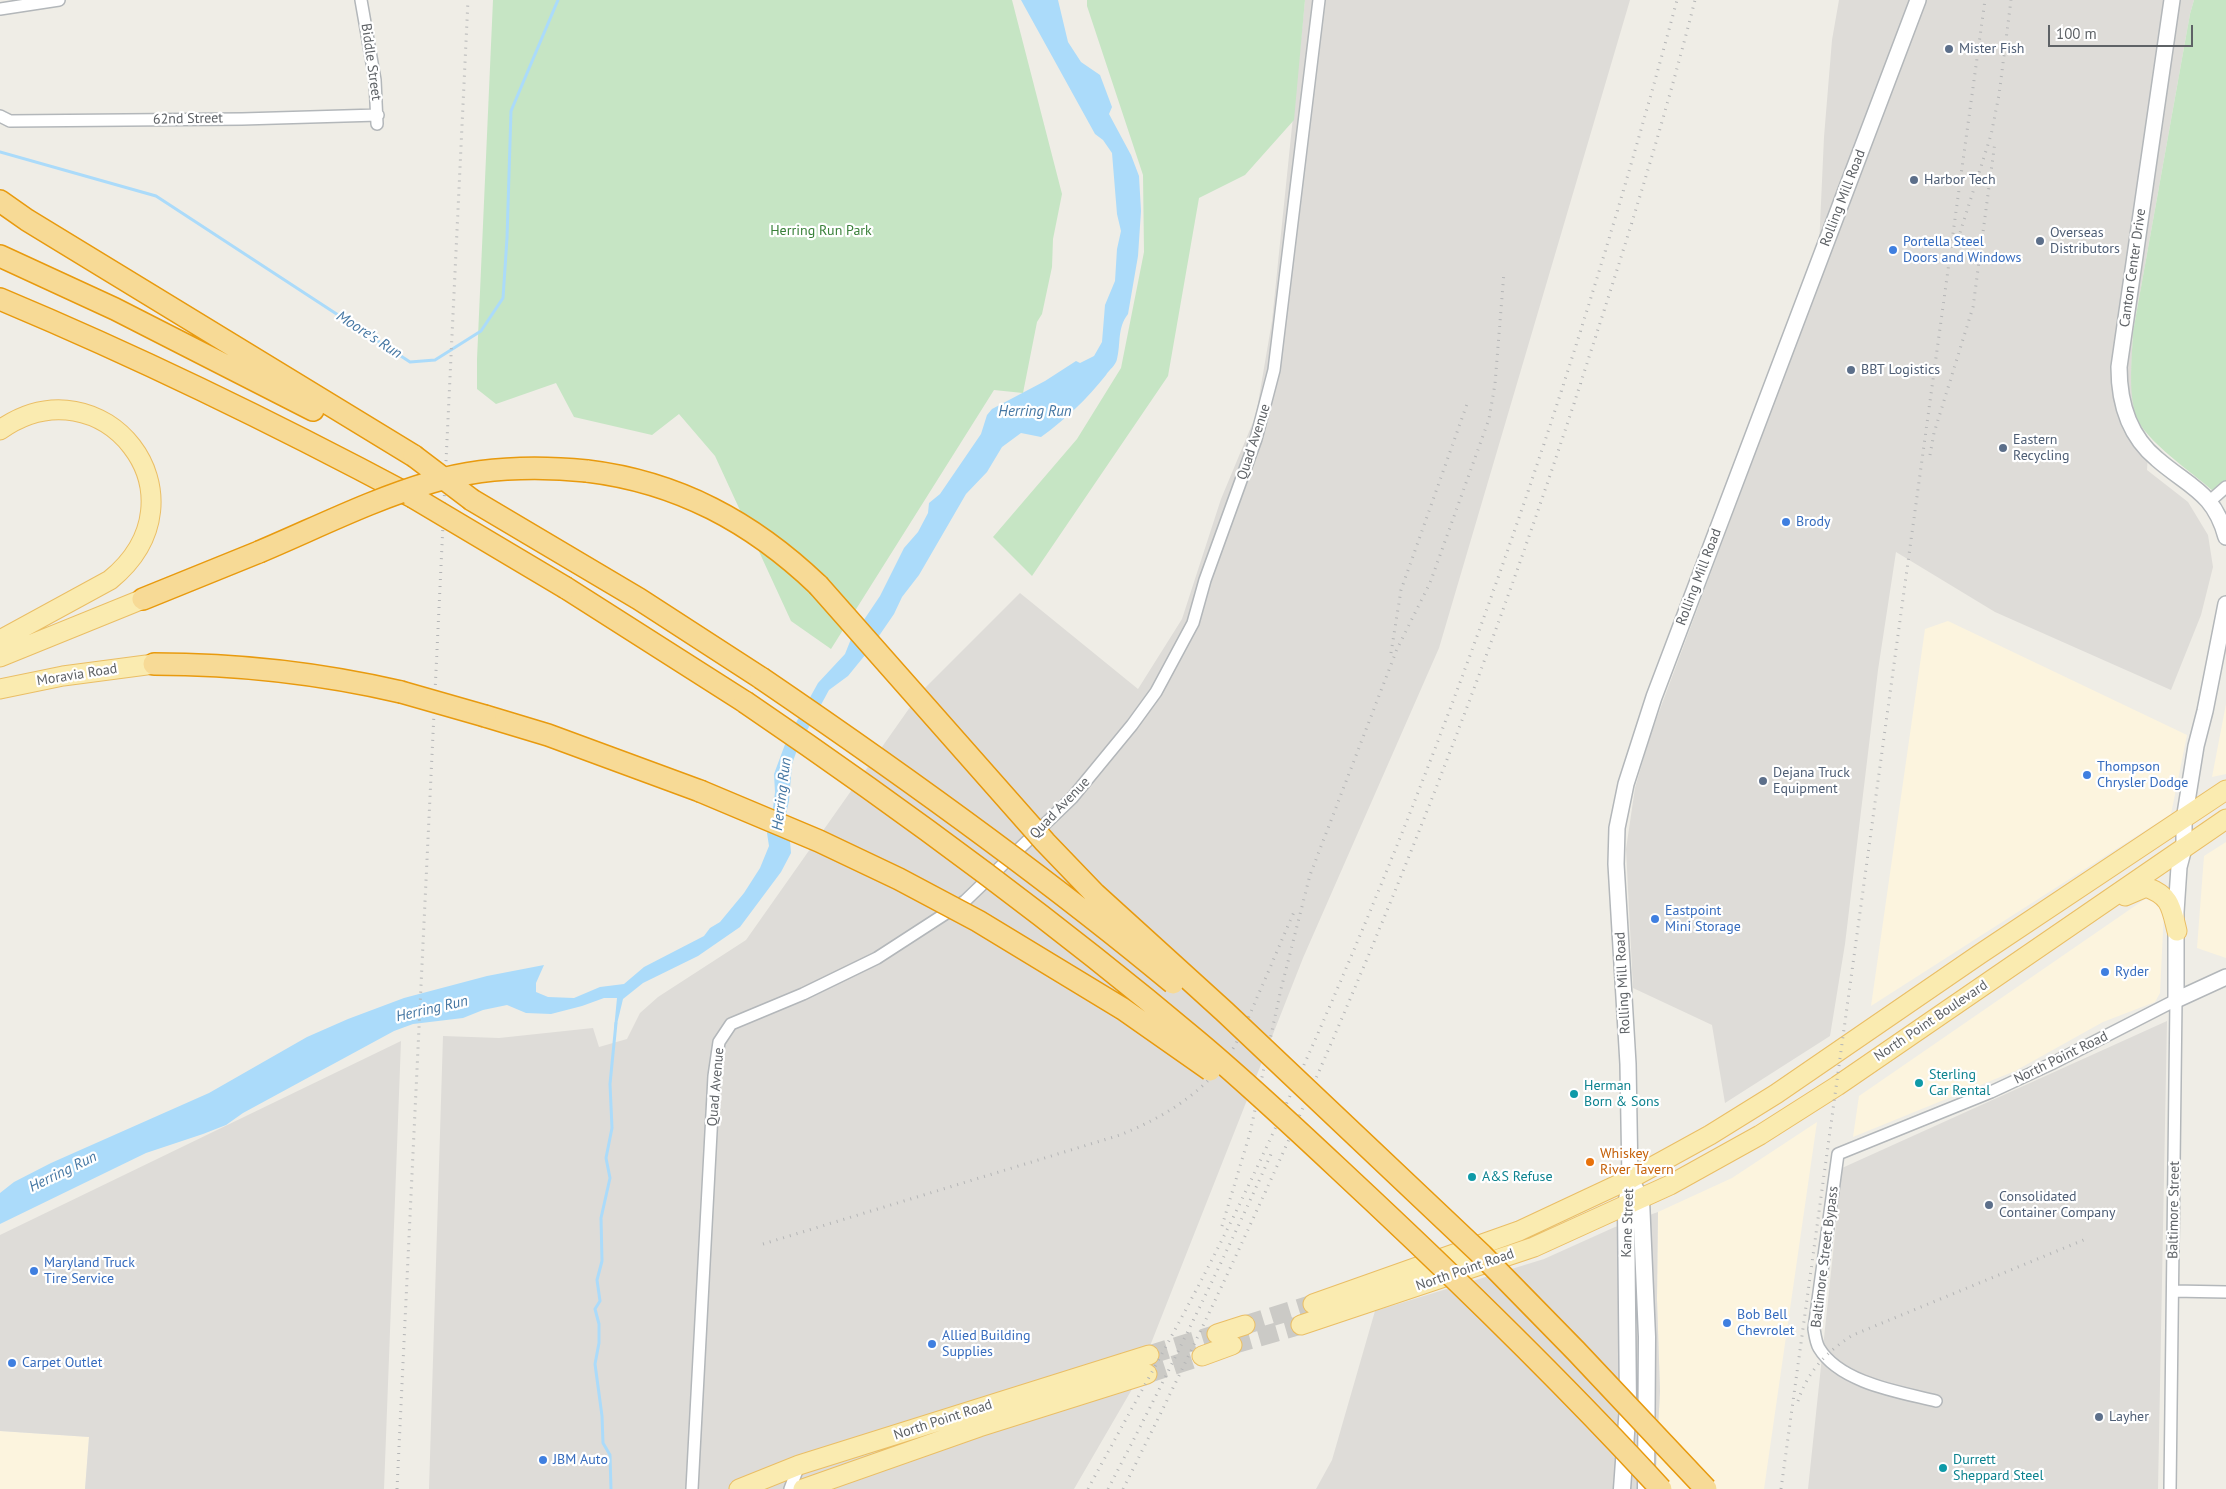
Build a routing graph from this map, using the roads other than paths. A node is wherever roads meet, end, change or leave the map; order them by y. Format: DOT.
graph roads {
  1 [pos="60,0"];
  2 [pos="361,0"];
  3 [pos="1319,0"];
  4 [pos="1918,0"];
  5 [pos="2172,0"];
  6 [pos="0,9"];
  7 [pos="0,116"];
  8 [pos="378,119"];
  9 [pos="0,201"];
  10 [pos="0,256"];
  11 [pos="0,299"];
  12 [pos="0,430"];
  13 [pos="414,461"];
  14 [pos="2226,487"];
  15 [pos="2210,501"];
  16 [pos="2226,537"];
  17 [pos="143,599"];
  18 [pos="2226,604"];
  19 [pos="1,648"];
  20 [pos="154,664"];
  21 [pos="3,688"];
  22 [pos="2226,790"];
  23 [pos="2226,819"];
  24 [pos="2184,820"];
  25 [pos="2184,848"];
  26 [pos="2088,915"];
  27 [pos="2177,931"];
  28 [pos="2226,977"];
  29 [pos="2176,1000"];
  30 [pos="1838,1154"];
  31 [pos="1339,1169"];
  32 [pos="1630,1180"];
  33 [pos="1417,1194"];
  34 [pos="1633,1203"];
  35 [pos="1490,1252"];
  36 [pos="2173,1291"];
  37 [pos="2226,1292"];
  38 [pos="1313,1304"];
  39 [pos="1245,1325"];
  40 [pos="1301,1325"];
  41 [pos="1217,1334"];
  42 [pos="1232,1345"];
  43 [pos="1149,1355"];
  44 [pos="1202,1356"];
  45 [pos="1147,1374"];
  46 [pos="1936,1401"];
  47 [pos="1004,1410"];
  48 [pos="916,1428"];
  49 [pos="922,1447"];
  50 [pos="799,1465"];
  51 [pos="692,1489"];
  52 [pos="740,1489"];
  53 [pos="790,1489"];
  54 [pos="803,1489"];
  55 [pos="1622,1489"];
  56 [pos="1646,1489"];
  57 [pos="1661,1489"];
  58 [pos="1706,1489"];
  59 [pos="2170,1489"];
  1 -- 6 [label="street"];
  2 -- 8 [label="street, Biddle Street"];
  3 -- 51 [label="street, Quad Avenue"];
  4 -- 32 [label="street, Rolling Mill Road"];
  5 -- 15 [label="street, Canton Center Drive"];
  7 -- 8 [label="street, 62nd Street"];
  9 -- 13 [label="highway"];
  10 -- 13 [label="highway"];
  11 -- 31 [label="highway, bridge"];
  12 -- 19 [label="main road"];
  13 -- 33 [label="highway, bridge"];
  14 -- 15 [label="street"];
  15 -- 16 [label="street"];
  17 -- 19 [label="main road"];
  17 -- 33 [label="highway, bridge"];
  18 -- 24 [label="street, Baltimore Street"];
  20 -- 21 [label="main road, Moravia Road"];
  20 -- 31 [label="highway, bridge"];
  22 -- 24 [label="main road, North Point Boulevard"];
  23 -- 25 [label="main road, North Point Boulevard"];
  24 -- 25 [label="street, Baltimore Street"];
  24 -- 32 [label="main road, North Point Boulevard"];
  25 -- 26 [label="main road, North Point Boulevard"];
  25 -- 27 [label="street, Baltimore Street"];
  26 -- 27 [label="main road"];
  26 -- 34 [label="main road, North Point Boulevard"];
  27 -- 29 [label="street, Baltimore Street"];
  28 -- 29 [label="street, North Point Road"];
  29 -- 30 [label="street, North Point Road"];
  29 -- 36 [label="street, Baltimore Street"];
  30 -- 46 [label="street, Baltimore Street Bypass"];
  31 -- 57 [label="highway, bridge"];
  32 -- 34 [label="main road, Kane Street"];
  32 -- 35 [label="main road, North Point Road"];
  33 -- 58 [label="highway, bridge"];
  34 -- 35 [label="main road, North Point Road"];
  34 -- 55 [label="main road, Kane Street"];
  34 -- 56 [label="main road, Kane Street"];
  35 -- 38 [label="main road, North Point Road"];
  35 -- 40 [label="main road, North Point Road"];
  36 -- 37 [label="street"];
  36 -- 59 [label="street, Baltimore Street"];
  39 -- 41 [label="main road"];
  42 -- 44 [label="main road"];
  43 -- 47 [label="main road, North Point Road"];
  45 -- 47 [label="main road, North Point Road"];
  47 -- 48 [label="main road, North Point Road"];
  47 -- 49 [label="main road, North Point Road"];
  48 -- 49 [label="main road"];
  48 -- 50 [label="main road, North Point Road"];
  49 -- 54 [label="main road, North Point Road"];
  50 -- 52 [label="main road, North Point Road"];
  50 -- 53 [label="street"];
}
